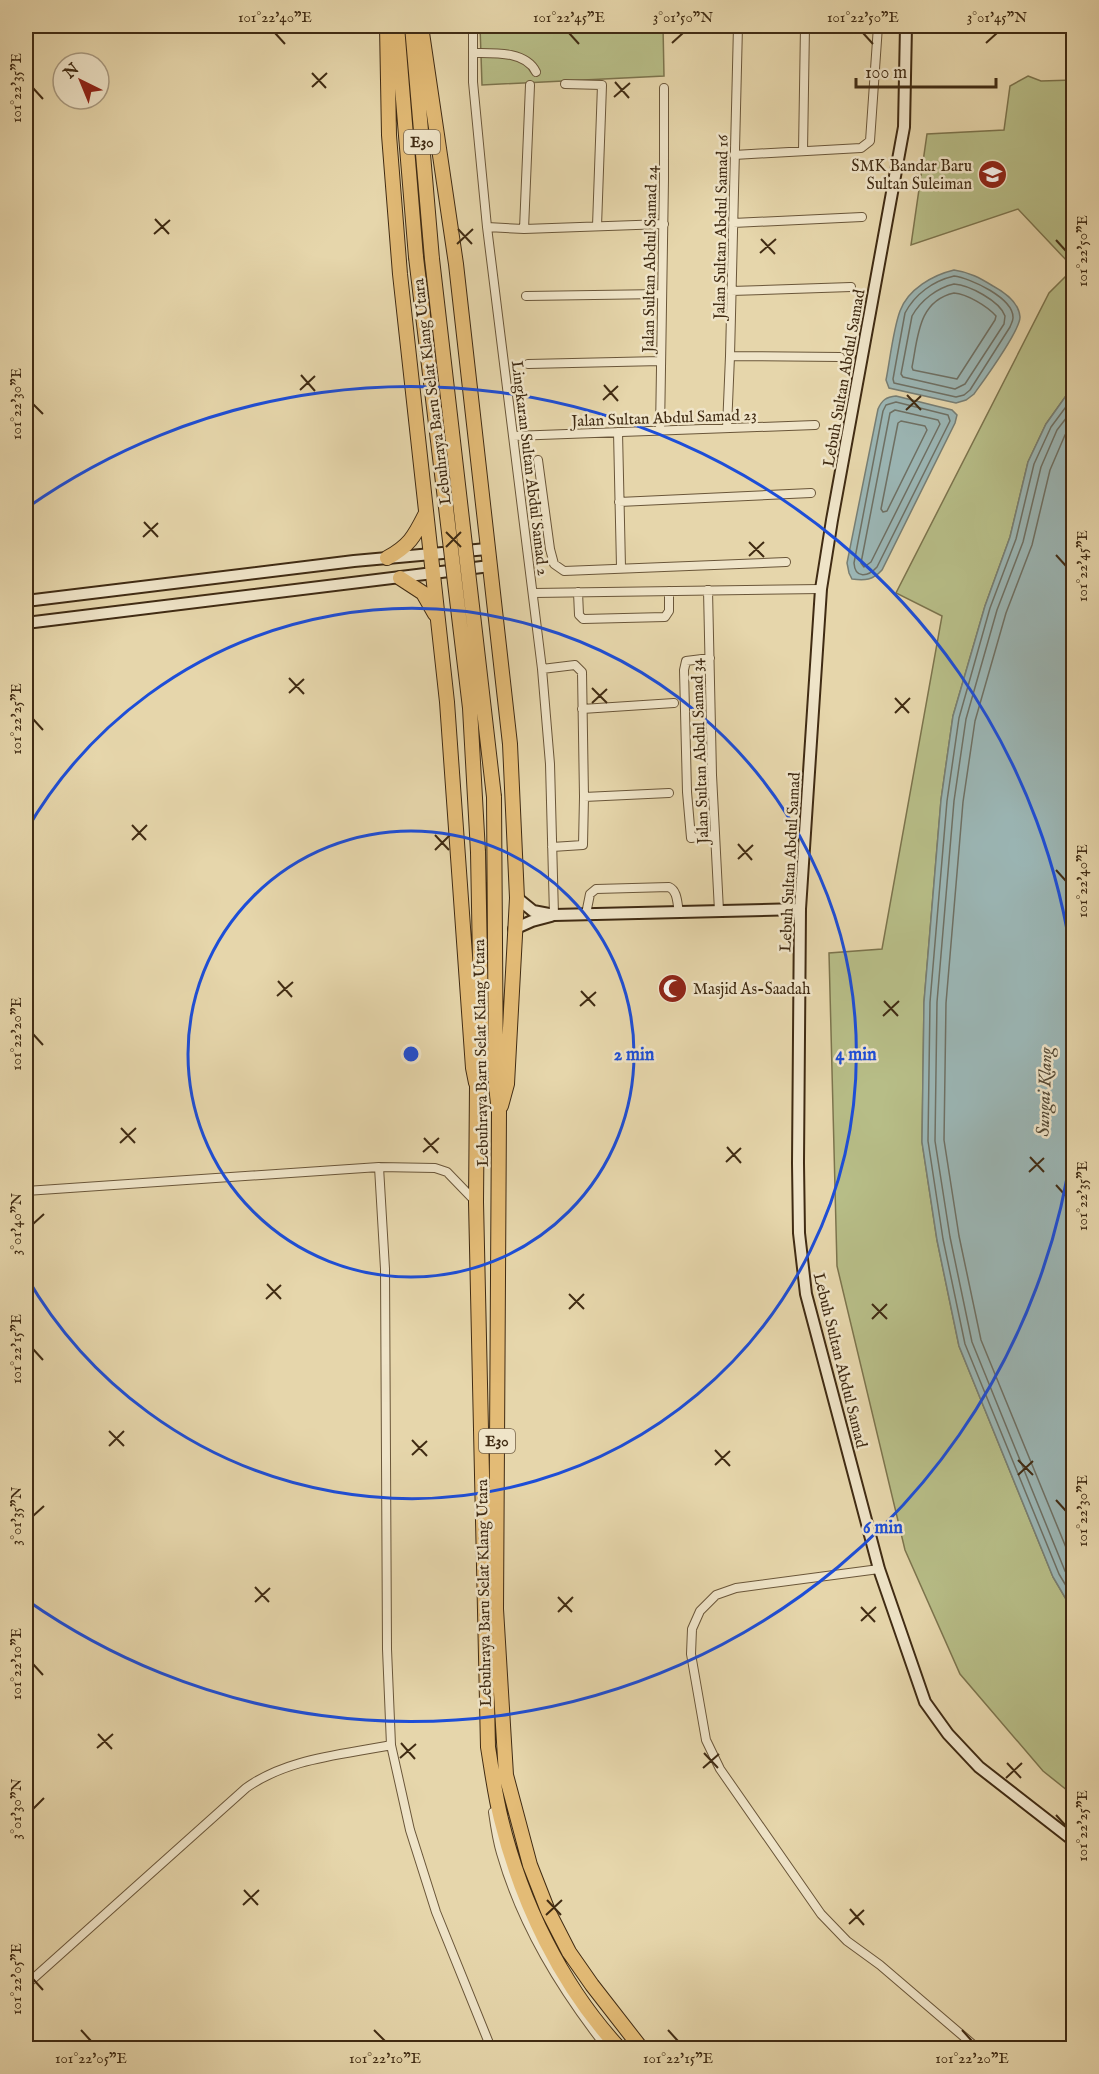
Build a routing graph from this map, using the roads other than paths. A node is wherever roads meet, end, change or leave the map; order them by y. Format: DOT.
graph roads {
  1 [pos="387,26"];
  2 [pos="397,26"];
  3 [pos="412,26"];
  4 [pos="420,26"];
  5 [pos="473,26"];
  6 [pos="738,26"];
  7 [pos="805,26"];
  8 [pos="878,26"];
  9 [pos="906,26"];
  10 [pos="473,53"];
  11 [pos="536,72"];
  12 [pos="565,84"];
  13 [pos="530,85"];
  14 [pos="664,88"];
  15 [pos="803,151"];
  16 [pos="734,155"];
  17 [pos="862,218"];
  18 [pos="733,223"];
  19 [pos="664,224"];
  20 [pos="597,226"];
  21 [pos="487,227"];
  22 [pos="524,229"];
  23 [pos="851,286"];
  24 [pos="730,291"];
  25 [pos="662,294"];
  26 [pos="526,296"];
  27 [pos="730,356"];
  28 [pos="840,357"];
  29 [pos="661,361"];
  30 [pos="528,364"];
  31 [pos="815,425"];
  32 [pos="727,428"];
  33 [pos="660,431"];
  34 [pos="618,432"];
  35 [pos="513,436"];
  36 [pos="538,460"];
  37 [pos="811,493"];
  38 [pos="620,501"];
  39 [pos="425,515"];
  40 [pos="487,549"];
  41 [pos="430,554"];
  42 [pos="387,558"];
  43 [pos="786,562"];
  44 [pos="490,566"];
  45 [pos="621,567"];
  46 [pos="434,574"];
  47 [pos="400,578"];
  48 [pos="821,589"];
  49 [pos="708,590"];
  50 [pos="669,591"];
  51 [pos="578,592"];
  52 [pos="534,593"];
  53 [pos="57,597"];
  54 [pos="26,601"];
  55 [pos="60,618"];
  56 [pos="438,621"];
  57 [pos="26,622"];
  58 [pos="710,658"];
  59 [pos="542,669"];
  60 [pos="674,702"];
  61 [pos="582,709"];
  62 [pos="669,793"];
  63 [pos="584,797"];
  64 [pos="716,835"];
  65 [pos="552,847"];
  66 [pos="517,898"];
  67 [pos="800,909"];
  68 [pos="719,911"];
  69 [pos="679,912"];
  70 [pos="586,914"];
  71 [pos="554,915"];
  72 [pos="514,929"];
  73 [pos="477,1085"];
  74 [pos="500,1112"];
  75 [pos="379,1167"];
  76 [pos="26,1191"];
  77 [pos="476,1202"];
  78 [pos="879,1569"];
  79 [pos="391,1745"];
  80 [pos="489,1747"];
  81 [pos="1073,1841"];
  82 [pos="26,1984"];
  83 [pos="491,2049"];
  84 [pos="607,2049"];
  85 [pos="620,2049"];
  86 [pos="641,2049"];
  87 [pos="977,2049"];
  1 -- 39 [label="highway"];
  2 -- 73 [label="highway, Lebuhraya Baru Selat Klang Utara / E30, bridge"];
  3 -- 74 [label="highway, Lebuhraya Baru Selat Klang Utara / E30, bridge"];
  4 -- 40 [label="highway"];
  5 -- 10 [label="street, Lingkaran Sultan Abdul Samad 2"];
  6 -- 16 [label="street, Jalan Sultan Abdul Samad 16"];
  7 -- 15 [label="street"];
  8 -- 15 [label="street"];
  9 -- 48 [label="street, Lebuh Sultan Abdul Samad"];
  10 -- 11 [label="street"];
  10 -- 21 [label="street, Lingkaran Sultan Abdul Samad 2"];
  12 -- 20 [label="street"];
  13 -- 22 [label="street"];
  14 -- 19 [label="street, Jalan Sultan Abdul Samad 24"];
  15 -- 16 [label="street"];
  16 -- 18 [label="street, Jalan Sultan Abdul Samad 16"];
  17 -- 18 [label="street"];
  18 -- 24 [label="street, Jalan Sultan Abdul Samad 16"];
  19 -- 20 [label="street"];
  19 -- 25 [label="street, Jalan Sultan Abdul Samad 24"];
  20 -- 22 [label="street"];
  21 -- 22 [label="street"];
  21 -- 35 [label="street, Lingkaran Sultan Abdul Samad 2"];
  23 -- 24 [label="street"];
  24 -- 27 [label="street, Jalan Sultan Abdul Samad 16"];
  25 -- 26 [label="street"];
  25 -- 29 [label="street, Jalan Sultan Abdul Samad 24"];
  27 -- 28 [label="street"];
  27 -- 32 [label="street, Jalan Sultan Abdul Samad 16"];
  29 -- 30 [label="street"];
  29 -- 33 [label="street, Jalan Sultan Abdul Samad 24"];
  31 -- 32 [label="street, Jalan Sultan Abdul Samad 23"];
  32 -- 33 [label="street, Jalan Sultan Abdul Samad 23"];
  33 -- 34 [label="street, Jalan Sultan Abdul Samad 23"];
  34 -- 35 [label="street, Jalan Sultan Abdul Samad 23"];
  34 -- 38 [label="street"];
  35 -- 52 [label="street, Lingkaran Sultan Abdul Samad 2"];
  36 -- 45 [label="street"];
  37 -- 38 [label="street"];
  38 -- 45 [label="street"];
  39 -- 41 [label="highway"];
  39 -- 42 [label="highway"];
  40 -- 41 [label="street"];
  40 -- 44 [label="highway"];
  41 -- 42 [label="street"];
  41 -- 46 [label="highway"];
  42 -- 53 [label="street"];
  43 -- 45 [label="street"];
  44 -- 46 [label="street"];
  44 -- 66 [label="highway"];
  46 -- 47 [label="street"];
  46 -- 56 [label="highway"];
  47 -- 55 [label="street"];
  47 -- 56 [label="highway"];
  48 -- 49 [label="street"];
  48 -- 67 [label="street, Lebuh Sultan Abdul Samad"];
  49 -- 50 [label="street"];
  49 -- 58 [label="street, Jalan Sultan Abdul Samad 34"];
  50 -- 51 [label="street"];
  50 -- 51 [label="street"];
  51 -- 52 [label="street"];
  52 -- 59 [label="street, Lingkaran Sultan Abdul Samad 2"];
  53 -- 54 [label="street"];
  53 -- 55 [label="street"];
  55 -- 57 [label="street"];
  56 -- 73 [label="highway"];
  58 -- 64 [label="street, Jalan Sultan Abdul Samad 34"];
  58 -- 64 [label="street"];
  59 -- 61 [label="street"];
  59 -- 65 [label="street, Lingkaran Sultan Abdul Samad 2"];
  60 -- 61 [label="street"];
  61 -- 63 [label="street"];
  62 -- 63 [label="street"];
  63 -- 65 [label="street"];
  64 -- 68 [label="street, Jalan Sultan Abdul Samad 34"];
  65 -- 71 [label="street, Lingkaran Sultan Abdul Samad 2"];
  66 -- 71 [label="street"];
  66 -- 72 [label="highway"];
  67 -- 68 [label="street"];
  67 -- 78 [label="street, Lebuh Sultan Abdul Samad"];
  68 -- 69 [label="street"];
  69 -- 70 [label="street"];
  69 -- 70 [label="street"];
  70 -- 71 [label="street"];
  71 -- 72 [label="street"];
  72 -- 74 [label="highway"];
  73 -- 77 [label="highway, Lebuhraya Baru Selat Klang Utara / E30"];
  74 -- 86 [label="highway, Lebuhraya Baru Selat Klang Utara / E30"];
  75 -- 76 [label="street"];
  75 -- 77 [label="street"];
  75 -- 79 [label="street"];
  77 -- 80 [label="highway, Lebuhraya Baru Selat Klang Utara / E30"];
  78 -- 81 [label="street, Lebuh Sultan Abdul Samad"];
  78 -- 87 [label="street"];
  79 -- 82 [label="street"];
  79 -- 83 [label="street"];
  80 -- 84 [label="street"];
  80 -- 85 [label="highway, Lebuhraya Baru Selat Klang Utara / E30"];
}
